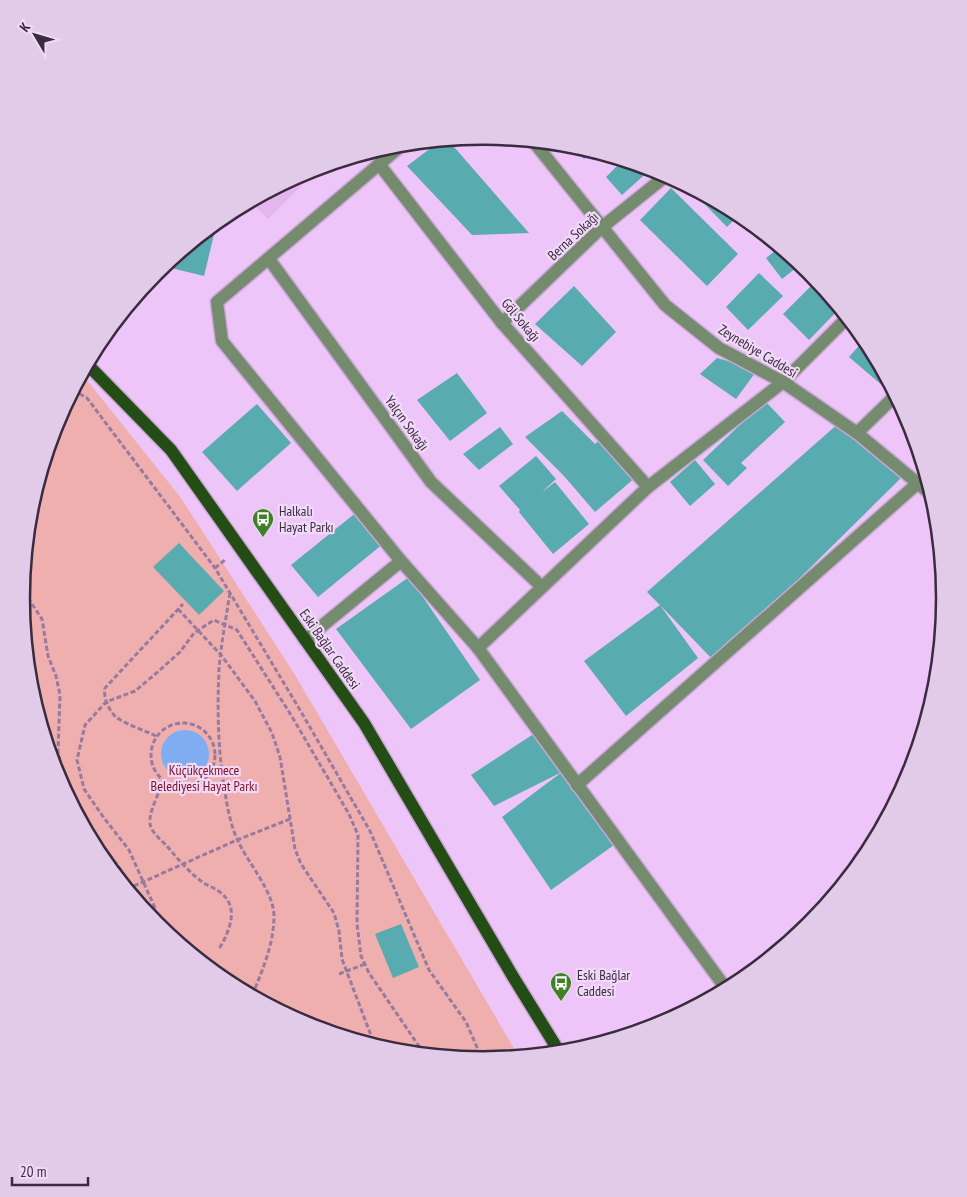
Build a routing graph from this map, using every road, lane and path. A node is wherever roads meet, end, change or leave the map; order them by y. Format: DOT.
graph roads {
  1 [pos="539,149"];
  2 [pos="390,155"];
  3 [pos="379,164"];
  4 [pos="660,181"];
  5 [pos="602,228"];
  6 [pos="269,258"];
  7 [pos="843,322"];
  8 [pos="502,323"];
  9 [pos="92,370"];
  10 [pos="783,382"];
  11 [pos="79,394"];
  12 [pos="891,400"];
  13 [pos="857,433"];
  14 [pos="918,483"];
  15 [pos="648,488"];
  16 [pos="923,488"];
  17 [pos="401,560"];
  18 [pos="542,587"];
  19 [pos="230,593"];
  20 [pos="30,601"];
  21 [pos="183,604"];
  22 [pos="178,609"];
  23 [pos="225,625"];
  24 [pos="199,630"];
  25 [pos="306,640"];
  26 [pos="478,648"];
  27 [pos="221,655"];
  28 [pos="106,702"];
  29 [pos="156,736"];
  30 [pos="218,754"];
  31 [pos="59,756"];
  32 [pos="164,780"];
  33 [pos="577,785"];
  34 [pos="290,819"];
  35 [pos="237,840"];
  36 [pos="183,865"];
  37 [pos="144,882"];
  38 [pos="134,887"];
  39 [pos="155,910"];
  40 [pos="220,949"];
  41 [pos="365,964"];
  42 [pos="347,971"];
  43 [pos="339,974"];
  44 [pos="722,984"];
  45 [pos="255,990"];
  46 [pos="372,1038"];
  47 [pos="556,1046"];
  48 [pos="419,1047"];
  49 [pos="479,1052"];
  1 -- 5 [label="street, Zeynebiye Caddesi"];
  2 -- 3 [label="street"];
  3 -- 6 [label="street"];
  3 -- 8 [label="street, Göl Sokağı"];
  4 -- 5 [label="street, Berna Sokağı"];
  5 -- 8 [label="street, Berna Sokağı"];
  5 -- 10 [label="street, Zeynebiye Caddesi"];
  6 -- 17 [label="street"];
  6 -- 18 [label="street, Yalçın Sokağı"];
  7 -- 10 [label="street"];
  8 -- 15 [label="street, Göl Sokağı"];
  9 -- 25 [label="main road, Eski Bağlar Caddesi"];
  10 -- 13 [label="street, Zeynebiye Caddesi"];
  10 -- 15 [label="street"];
  11 -- 19 [label="path"];
  12 -- 13 [label="street"];
  13 -- 14 [label="street, Zeynebiye Caddesi"];
  14 -- 16 [label="street, Zeynebiye Caddesi"];
  14 -- 33 [label="street"];
  15 -- 18 [label="street"];
  17 -- 25 [label="street"];
  17 -- 26 [label="street"];
  18 -- 26 [label="street"];
  19 -- 23 [label="path"];
  19 -- 49 [label="path"];
  20 -- 31 [label="path"];
  21 -- 22 [label="path"];
  22 -- 24 [label="path"];
  22 -- 28 [label="path"];
  23 -- 24 [label="path"];
  23 -- 27 [label="path"];
  23 -- 41 [label="path"];
  24 -- 27 [label="path"];
  24 -- 28 [label="path"];
  25 -- 47 [label="main road, Eski Bağlar Caddesi"];
  26 -- 33 [label="street"];
  27 -- 30 [label="path"];
  27 -- 34 [label="path"];
  28 -- 29 [label="path"];
  28 -- 37 [label="path"];
  29 -- 30 [label="path"];
  29 -- 32 [label="path"];
  30 -- 32 [label="path"];
  30 -- 35 [label="path"];
  32 -- 36 [label="path"];
  33 -- 44 [label="street"];
  34 -- 35 [label="path"];
  34 -- 42 [label="path"];
  35 -- 36 [label="path"];
  35 -- 45 [label="path"];
  36 -- 37 [label="path"];
  36 -- 40 [label="path"];
  37 -- 38 [label="path"];
  37 -- 39 [label="path"];
  41 -- 42 [label="path"];
  41 -- 48 [label="path"];
  42 -- 43 [label="path"];
  42 -- 46 [label="path"];
}
